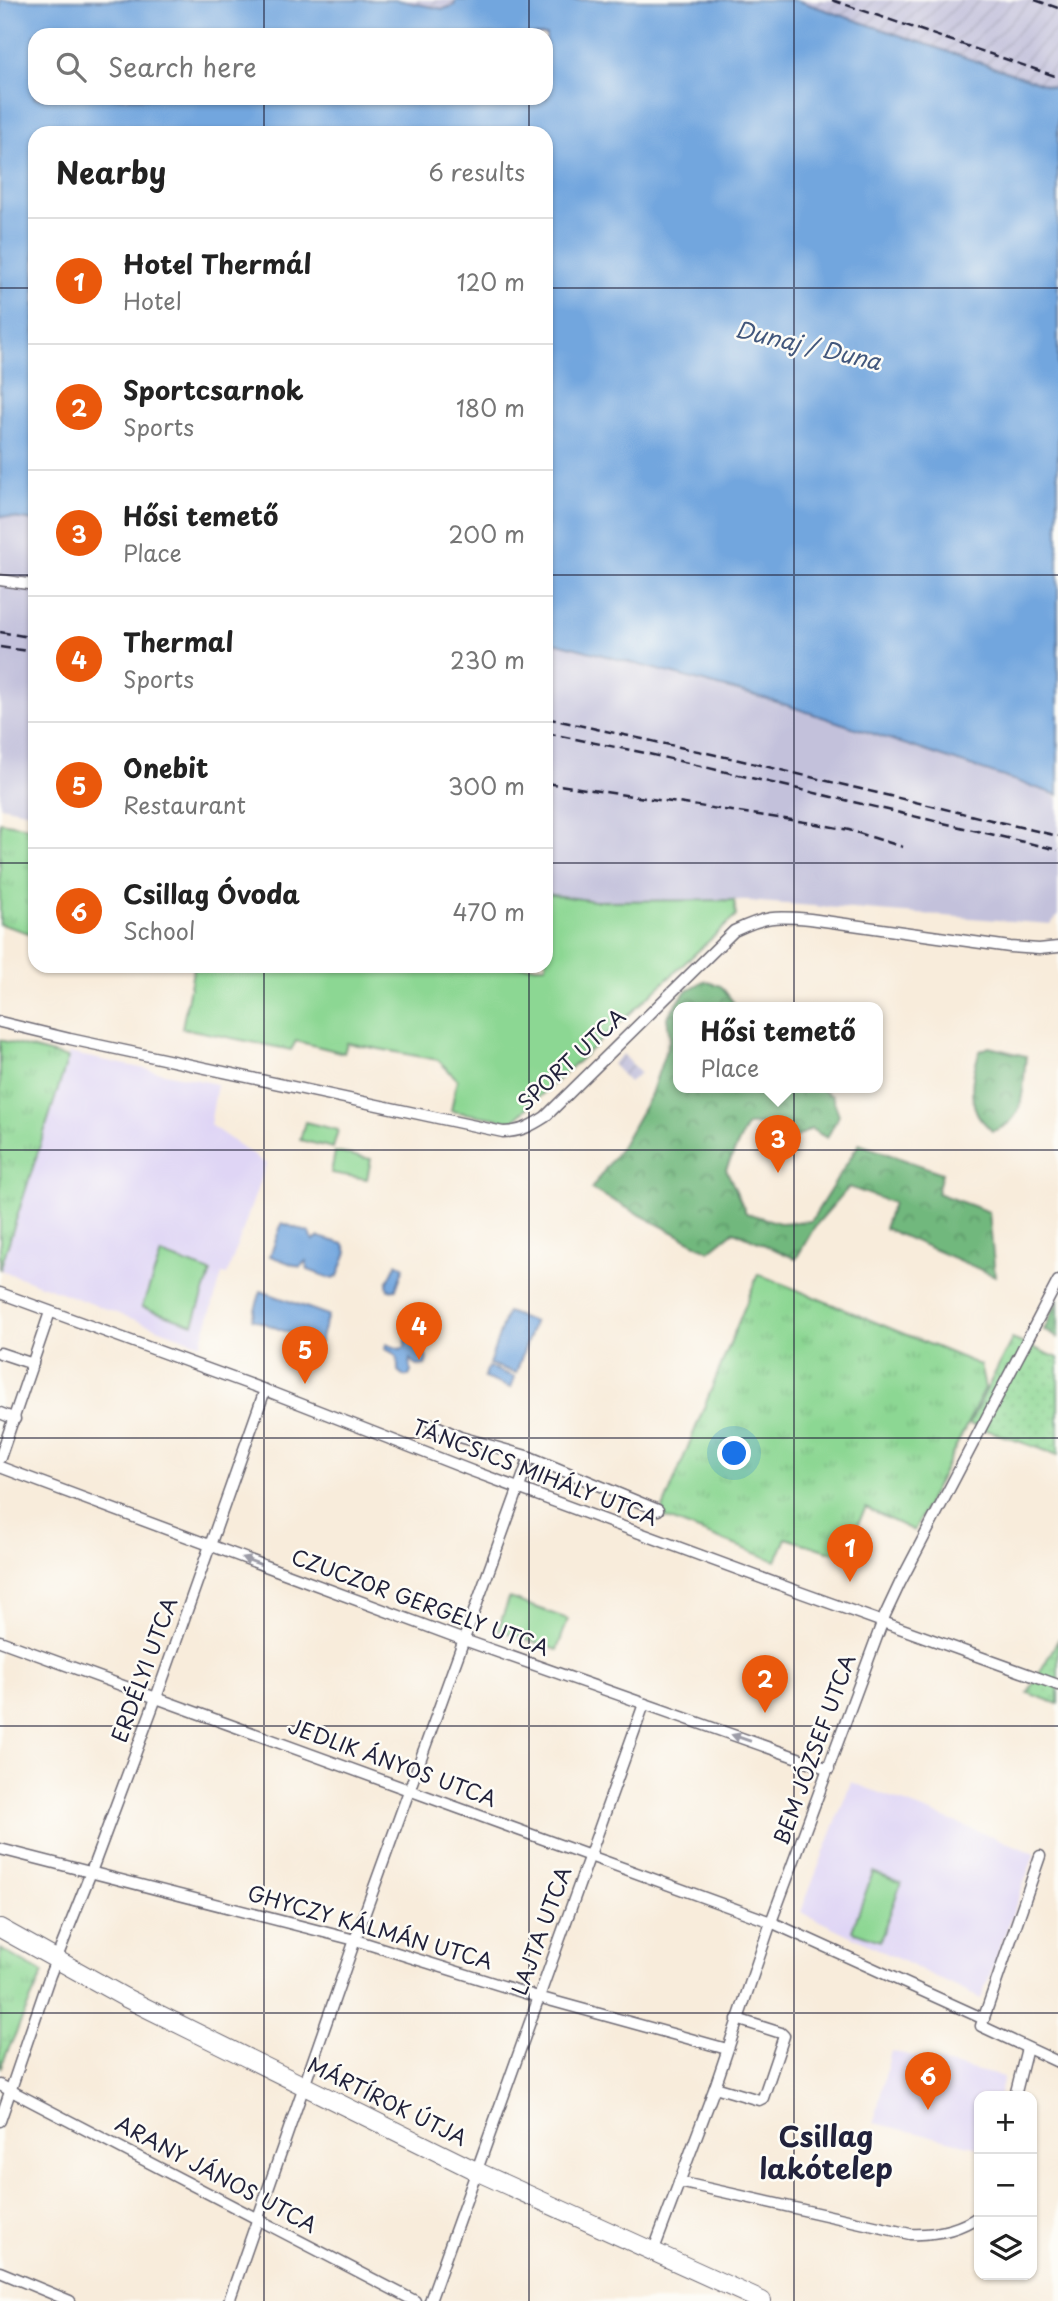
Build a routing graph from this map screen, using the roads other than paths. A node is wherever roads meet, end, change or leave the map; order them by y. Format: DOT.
graph roads {
  1 [pos="0,580"];
  2 [pos="28,584"];
  3 [pos="1058,947"];
  4 [pos="0,1022"];
  5 [pos="1058,1281"];
  6 [pos="0,1293"];
  7 [pos="50,1312"];
  8 [pos="0,1353"];
  9 [pos="33,1364"];
  10 [pos="265,1390"];
  11 [pos="0,1413"];
  12 [pos="15,1419"];
  13 [pos="432,1424"];
  14 [pos="530,1457"];
  15 [pos="0,1458"];
  16 [pos="0,1467"];
  17 [pos="519,1487"];
  18 [pos="658,1510"];
  19 [pos="209,1546"];
  20 [pos="883,1621"];
  21 [pos="464,1640"];
  22 [pos="0,1641"];
  23 [pos="1058,1685"];
  24 [pos="156,1698"];
  25 [pos="644,1704"];
  26 [pos="830,1769"];
  27 [pos="410,1790"];
  28 [pos="0,1849"];
  29 [pos="590,1856"];
  30 [pos="1040,1856"];
  31 [pos="91,1872"];
  32 [pos="771,1922"];
  33 [pos="0,1928"];
  34 [pos="355,1940"];
  35 [pos="56,1961"];
  36 [pos="538,1997"];
  37 [pos="737,2019"];
  38 [pos="984,2019"];
  39 [pos="1027,2048"];
  40 [pos="727,2049"];
  41 [pos="1057,2059"];
  42 [pos="303,2086"];
  43 [pos="5,2087"];
  44 [pos="715,2087"];
  45 [pos="1016,2091"];
  46 [pos="0,2121"];
  47 [pos="476,2171"];
  48 [pos="679,2182"];
  49 [pos="977,2217"];
  50 [pos="258,2219"];
  51 [pos="653,2252"];
  52 [pos="0,2272"];
  53 [pos="70,2301"];
  54 [pos="229,2301"];
  55 [pos="415,2301"];
  56 [pos="430,2301"];
  57 [pos="762,2301"];
  1 -- 2 [label="street"];
  3 -- 4 [label="street, SPORT UTCA"];
  5 -- 20 [label="street, BEM JÓZSEF UTCA"];
  6 -- 7 [label="street, TÁNCSICS MIHÁLY UTCA"];
  7 -- 9 [label="street"];
  7 -- 10 [label="street, TÁNCSICS MIHÁLY UTCA"];
  8 -- 9 [label="street"];
  9 -- 12 [label="street"];
  10 -- 17 [label="street, TÁNCSICS MIHÁLY UTCA"];
  10 -- 19 [label="street, ERDÉLYI UTCA"];
  11 -- 12 [label="street"];
  12 -- 15 [label="street"];
  13 -- 14 [label="street"];
  14 -- 17 [label="street"];
  14 -- 18 [label="street"];
  16 -- 19 [label="street, CZUCZOR GERGELY UTCA"];
  17 -- 20 [label="street, TÁNCSICS MIHÁLY UTCA"];
  17 -- 21 [label="street"];
  21 -- 19 [label="street, CZUCZOR GERGELY UTCA, one-way"];
  19 -- 24 [label="street, ERDÉLYI UTCA"];
  20 -- 23 [label="street, TÁNCSICS MIHÁLY UTCA"];
  20 -- 26 [label="street, BEM JÓZSEF UTCA"];
  21 -- 25 [label="street, CZUCZOR GERGELY UTCA"];
  21 -- 27 [label="street"];
  22 -- 24 [label="street, JEDLIK ÁNYOS UTCA"];
  24 -- 27 [label="street, JEDLIK ÁNYOS UTCA"];
  24 -- 31 [label="street, ERDÉLYI UTCA"];
  26 -- 25 [label="street, CZUCZOR GERGELY UTCA, one-way"];
  25 -- 29 [label="street, LAJTA UTCA"];
  26 -- 32 [label="street, BEM JÓZSEF UTCA"];
  27 -- 29 [label="street, JEDLIK ÁNYOS UTCA"];
  27 -- 34 [label="street"];
  28 -- 31 [label="street, GHYCZY KÁLMÁN UTCA"];
  29 -- 32 [label="street, JEDLIK ÁNYOS UTCA"];
  29 -- 36 [label="street, LAJTA UTCA"];
  30 -- 38 [label="street"];
  31 -- 34 [label="street, GHYCZY KÁLMÁN UTCA"];
  31 -- 35 [label="street, ERDÉLYI UTCA"];
  32 -- 37 [label="street, BEM JÓZSEF UTCA"];
  32 -- 38 [label="street"];
  33 -- 35 [label="main road, MÁRTÍROK ÚTJA"];
  34 -- 36 [label="street, GHYCZY KÁLMÁN UTCA"];
  34 -- 42 [label="street"];
  35 -- 42 [label="main road, MÁRTÍROK ÚTJA"];
  35 -- 43 [label="street, ERDÉLYI UTCA"];
  36 -- 40 [label="street, GHYCZY KÁLMÁN UTCA"];
  36 -- 47 [label="street, LAJTA UTCA"];
  37 -- 40 [label="street, BEM JÓZSEF UTCA"];
  37 -- 44 [label="street"];
  38 -- 39 [label="street"];
  39 -- 41 [label="street"];
  39 -- 45 [label="street"];
  40 -- 44 [label="street, BEM JÓZSEF UTCA"];
  42 -- 47 [label="main road, MÁRTÍROK ÚTJA"];
  42 -- 50 [label="street"];
  43 -- 46 [label="street, ERDÉLYI UTCA"];
  43 -- 50 [label="street, ARANY JÁNOS UTCA"];
  44 -- 48 [label="street, BEM JÓZSEF UTCA"];
  47 -- 51 [label="main road, MÁRTÍROK ÚTJA"];
  47 -- 56 [label="street, LAJTA UTCA"];
  48 -- 49 [label="street"];
  48 -- 51 [label="street, BEM JÓZSEF UTCA"];
  50 -- 54 [label="street"];
  50 -- 55 [label="street, ARANY JÁNOS UTCA"];
  51 -- 57 [label="main road, MÁRTÍROK ÚTJA"];
  52 -- 53 [label="street"];
}
